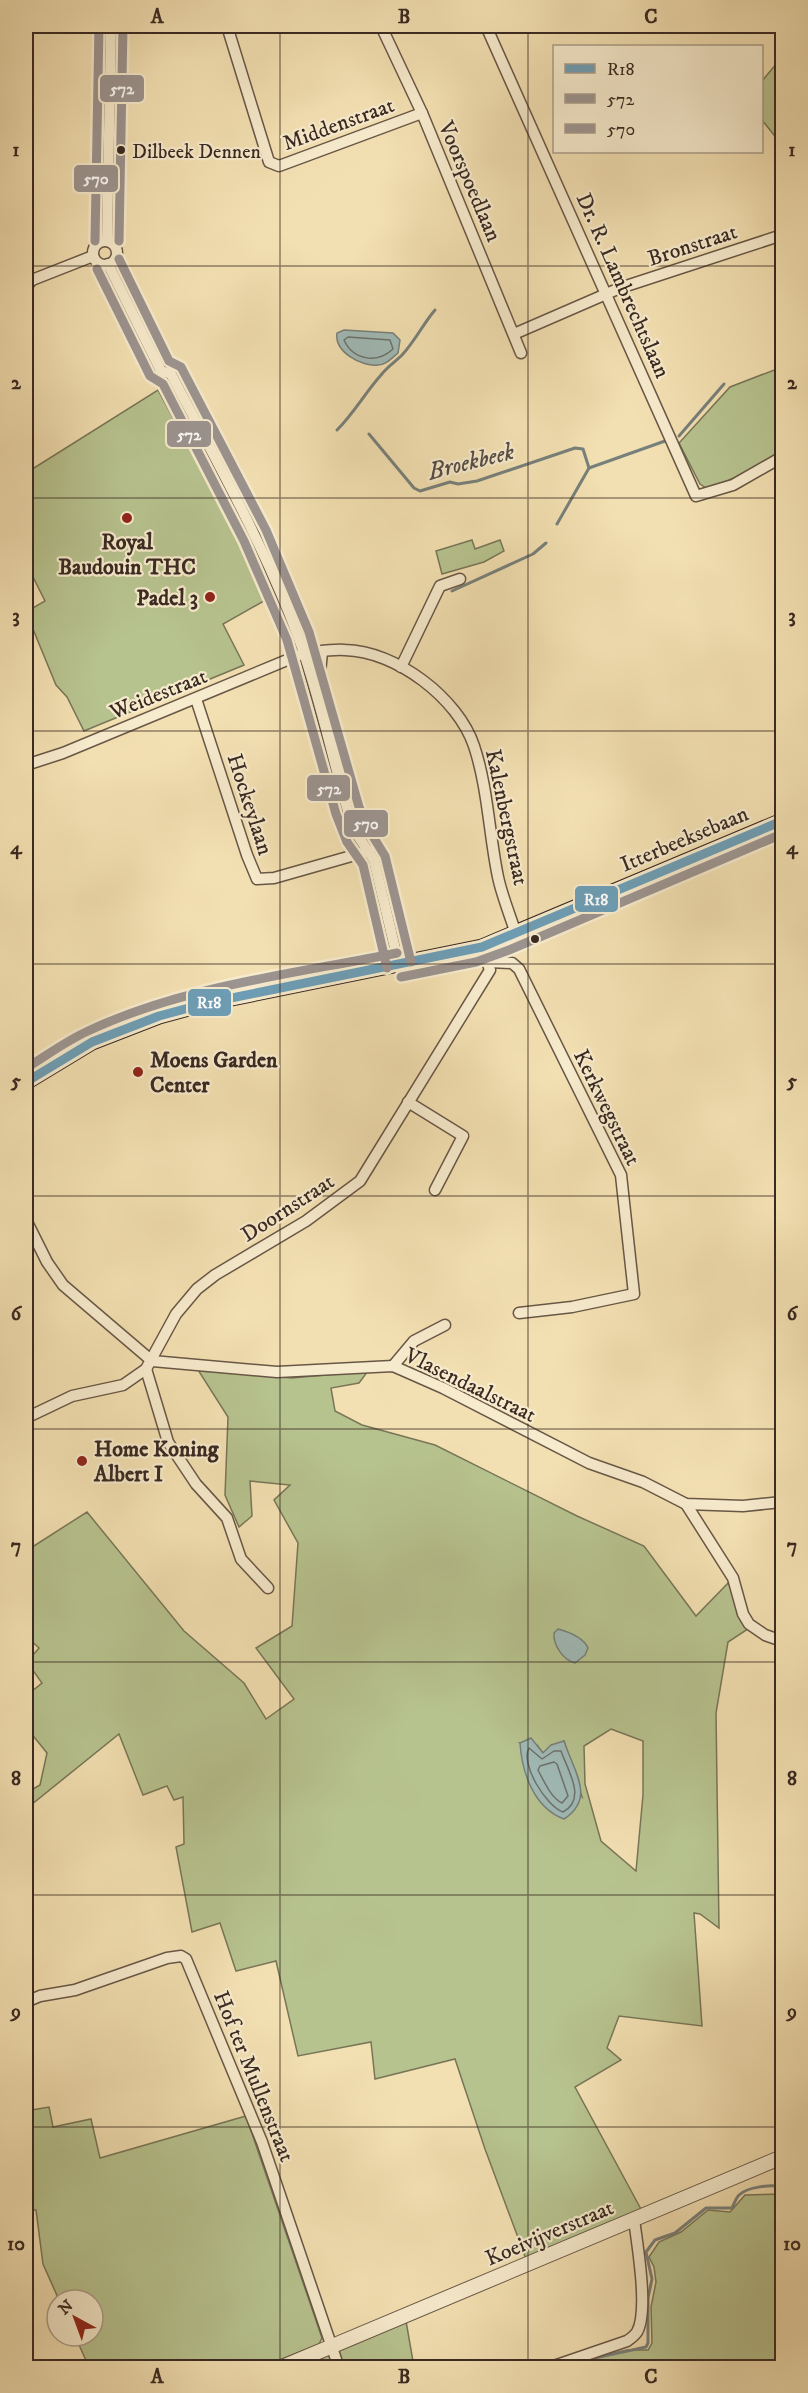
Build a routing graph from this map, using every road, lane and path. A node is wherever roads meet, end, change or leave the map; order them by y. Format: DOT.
graph roads {
  1 [pos="111,26"];
  2 [pos="227,26"];
  3 [pos="381,26"];
  4 [pos="486,26"];
  5 [pos="422,113"];
  6 [pos="783,235"];
  7 [pos="107,241"];
  8 [pos="93,255"];
  9 [pos="108,264"];
  10 [pos="28,280"];
  11 [pos="606,294"];
  12 [pos="514,334"];
  13 [pos="521,353"];
  14 [pos="783,457"];
  15 [pos="460,579"];
  16 [pos="322,652"];
  17 [pos="304,653"];
  18 [pos="401,667"];
  19 [pos="196,699"];
  20 [pos="318,699"];
  21 [pos="26,765"];
  22 [pos="783,820"];
  23 [pos="369,851"];
  24 [pos="516,934"];
  25 [pos="482,947"];
  26 [pos="488,962"];
  27 [pos="399,965"];
  28 [pos="26,1082"];
  29 [pos="408,1102"];
  30 [pos="435,1190"];
  31 [pos="26,1220"];
  32 [pos="519,1313"];
  33 [pos="446,1325"];
  34 [pos="149,1365"];
  35 [pos="393,1366"];
  36 [pos="26,1418"];
  37 [pos="783,1502"];
  38 [pos="691,1505"];
  39 [pos="268,1588"];
  40 [pos="783,1641"];
  41 [pos="26,2002"];
  42 [pos="783,2157"];
  43 [pos="634,2219"];
  44 [pos="332,2346"];
  45 [pos="280,2367"];
  46 [pos="339,2367"];
  47 [pos="548,2367"];
  1 -- 7 [label="street"];
  2 -- 5 [label="street, Middenstraat"];
  3 -- 5 [label="street, Voorspoedlaan"];
  4 -- 11 [label="street, Dr. R. Lambrechtslaan"];
  5 -- 12 [label="street, Voorspoedlaan"];
  6 -- 11 [label="street, Bronstraat"];
  7 -- 8 [label="street"];
  7 -- 9 [label="street"];
  8 -- 9 [label="street"];
  8 -- 10 [label="street"];
  9 -- 17 [label="street"];
  11 -- 12 [label="street, Bronstraat"];
  11 -- 14 [label="street, Dr. R. Lambrechtslaan"];
  12 -- 13 [label="street, Voorspoedlaan"];
  15 -- 18 [label="street"];
  16 -- 17 [label="street, Kalenbergstraat"];
  16 -- 18 [label="street, Kalenbergstraat"];
  16 -- 20 [label="street"];
  17 -- 19 [label="street, Weidestraat"];
  17 -- 20 [label="street"];
  18 -- 24 [label="street, Kalenbergstraat"];
  19 -- 21 [label="street, Weidestraat"];
  19 -- 23 [label="street, Hockeylaan"];
  20 -- 23 [label="street"];
  22 -- 24 [label="main road, Itterbeeksebaan"];
  23 -- 27 [label="street"];
  24 -- 25 [label="main road, Itterbeeksebaan"];
  25 -- 26 [label="street"];
  25 -- 27 [label="main road, Itterbeeksebaan"];
  26 -- 29 [label="street, Doornstraat"];
  26 -- 32 [label="street, Kerkwegstraat"];
  27 -- 28 [label="main road, Itterbeeksebaan"];
  29 -- 30 [label="street"];
  29 -- 34 [label="street, Doornstraat"];
  31 -- 34 [label="street"];
  33 -- 35 [label="street"];
  34 -- 35 [label="street, Vlasendaalstraat"];
  34 -- 36 [label="street, Doornstraat"];
  34 -- 39 [label="street"];
  35 -- 38 [label="street, Vlasendaalstraat"];
  37 -- 38 [label="street"];
  38 -- 40 [label="street"];
  41 -- 44 [label="street, Hof ter Mullenstraat"];
  42 -- 43 [label="street, Koeivijverstraat"];
  43 -- 44 [label="street, Koeivijverstraat"];
  43 -- 47 [label="street"];
  44 -- 45 [label="street, Koeivijverstraat"];
  44 -- 46 [label="street, Hof ter Mullenstraat"];
}
